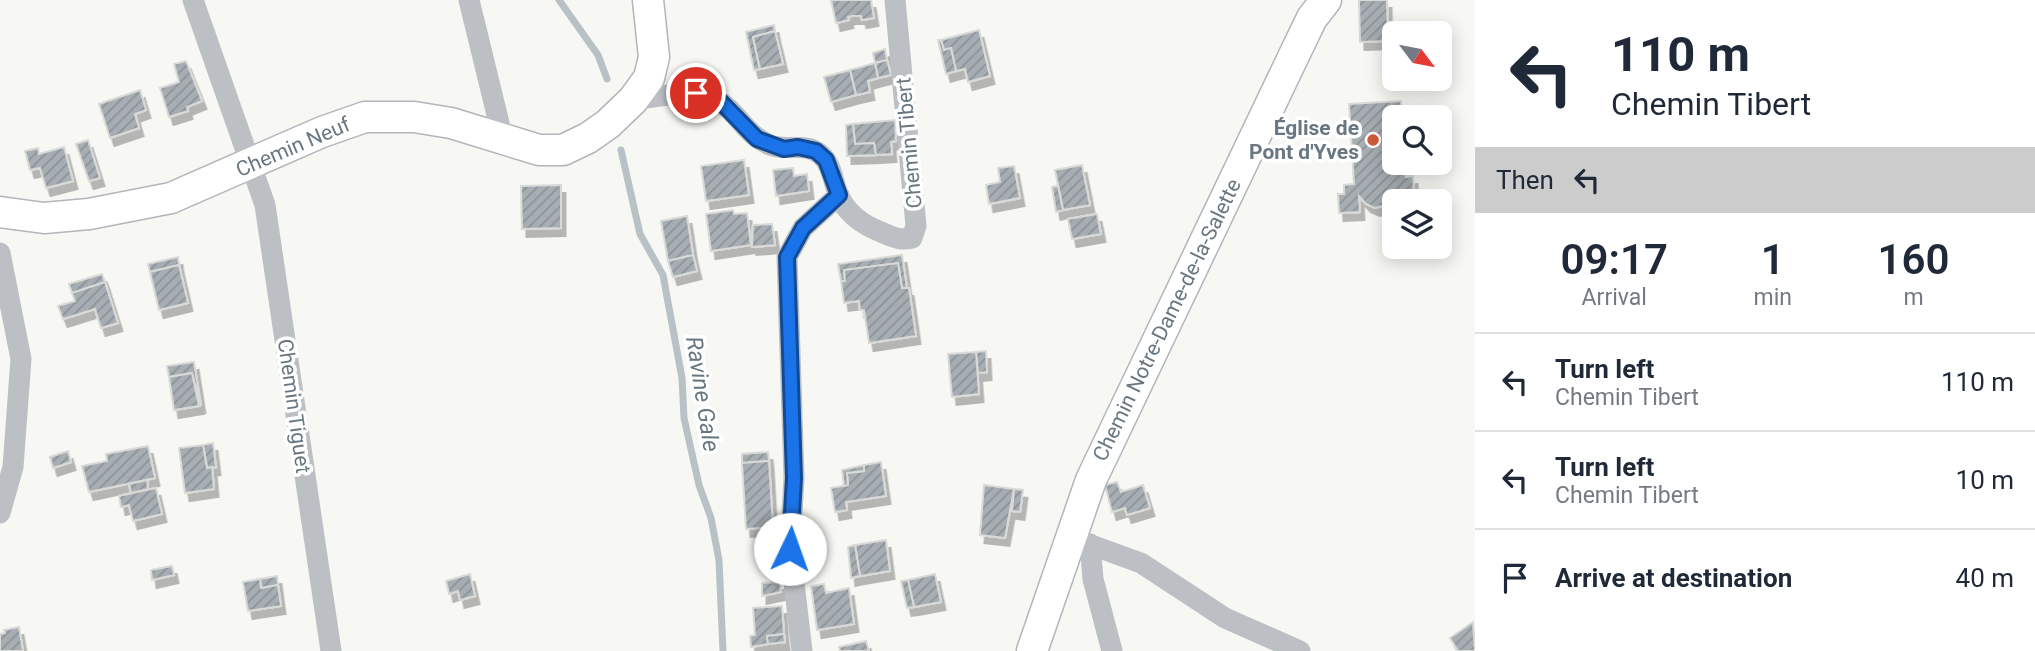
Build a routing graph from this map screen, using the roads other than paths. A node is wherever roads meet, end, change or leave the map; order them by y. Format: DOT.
graph roads {
  1 [pos="193,0"];
  2 [pos="469,0"];
  3 [pos="648,0"];
  4 [pos="895,0"];
  5 [pos="1326,0"];
  6 [pos="633,100"];
  7 [pos="493,136"];
  8 [pos="250,164"];
  9 [pos="839,195"];
  10 [pos="0,212"];
  11 [pos="0,253"];
  12 [pos="0,513"];
  13 [pos="1081,541"];
  14 [pos="331,651"];
  15 [pos="802,651"];
  16 [pos="1032,651"];
  17 [pos="1112,651"];
  18 [pos="1300,651"];
  1 -- 8 [label="street, Chemin Tiguet"];
  2 -- 7 [label="street"];
  3 -- 6 [label="main road, Chemin Neuf"];
  4 -- 9 [label="street, Chemin Tibert"];
  5 -- 13 [label="main road, Chemin Notre-Dame-de-la-Salette"];
  6 -- 7 [label="main road, Chemin Neuf"];
  6 -- 9 [label="street, Chemin Tibert"];
  7 -- 8 [label="main road, Chemin Neuf"];
  8 -- 10 [label="main road, Chemin Neuf"];
  8 -- 14 [label="street, Chemin Tiguet"];
  9 -- 15 [label="street"];
  11 -- 12 [label="street"];
  13 -- 16 [label="main road, Chemin Notre-Dame-de-la-Salette"];
  13 -- 17 [label="street"];
  13 -- 18 [label="street"];
}
